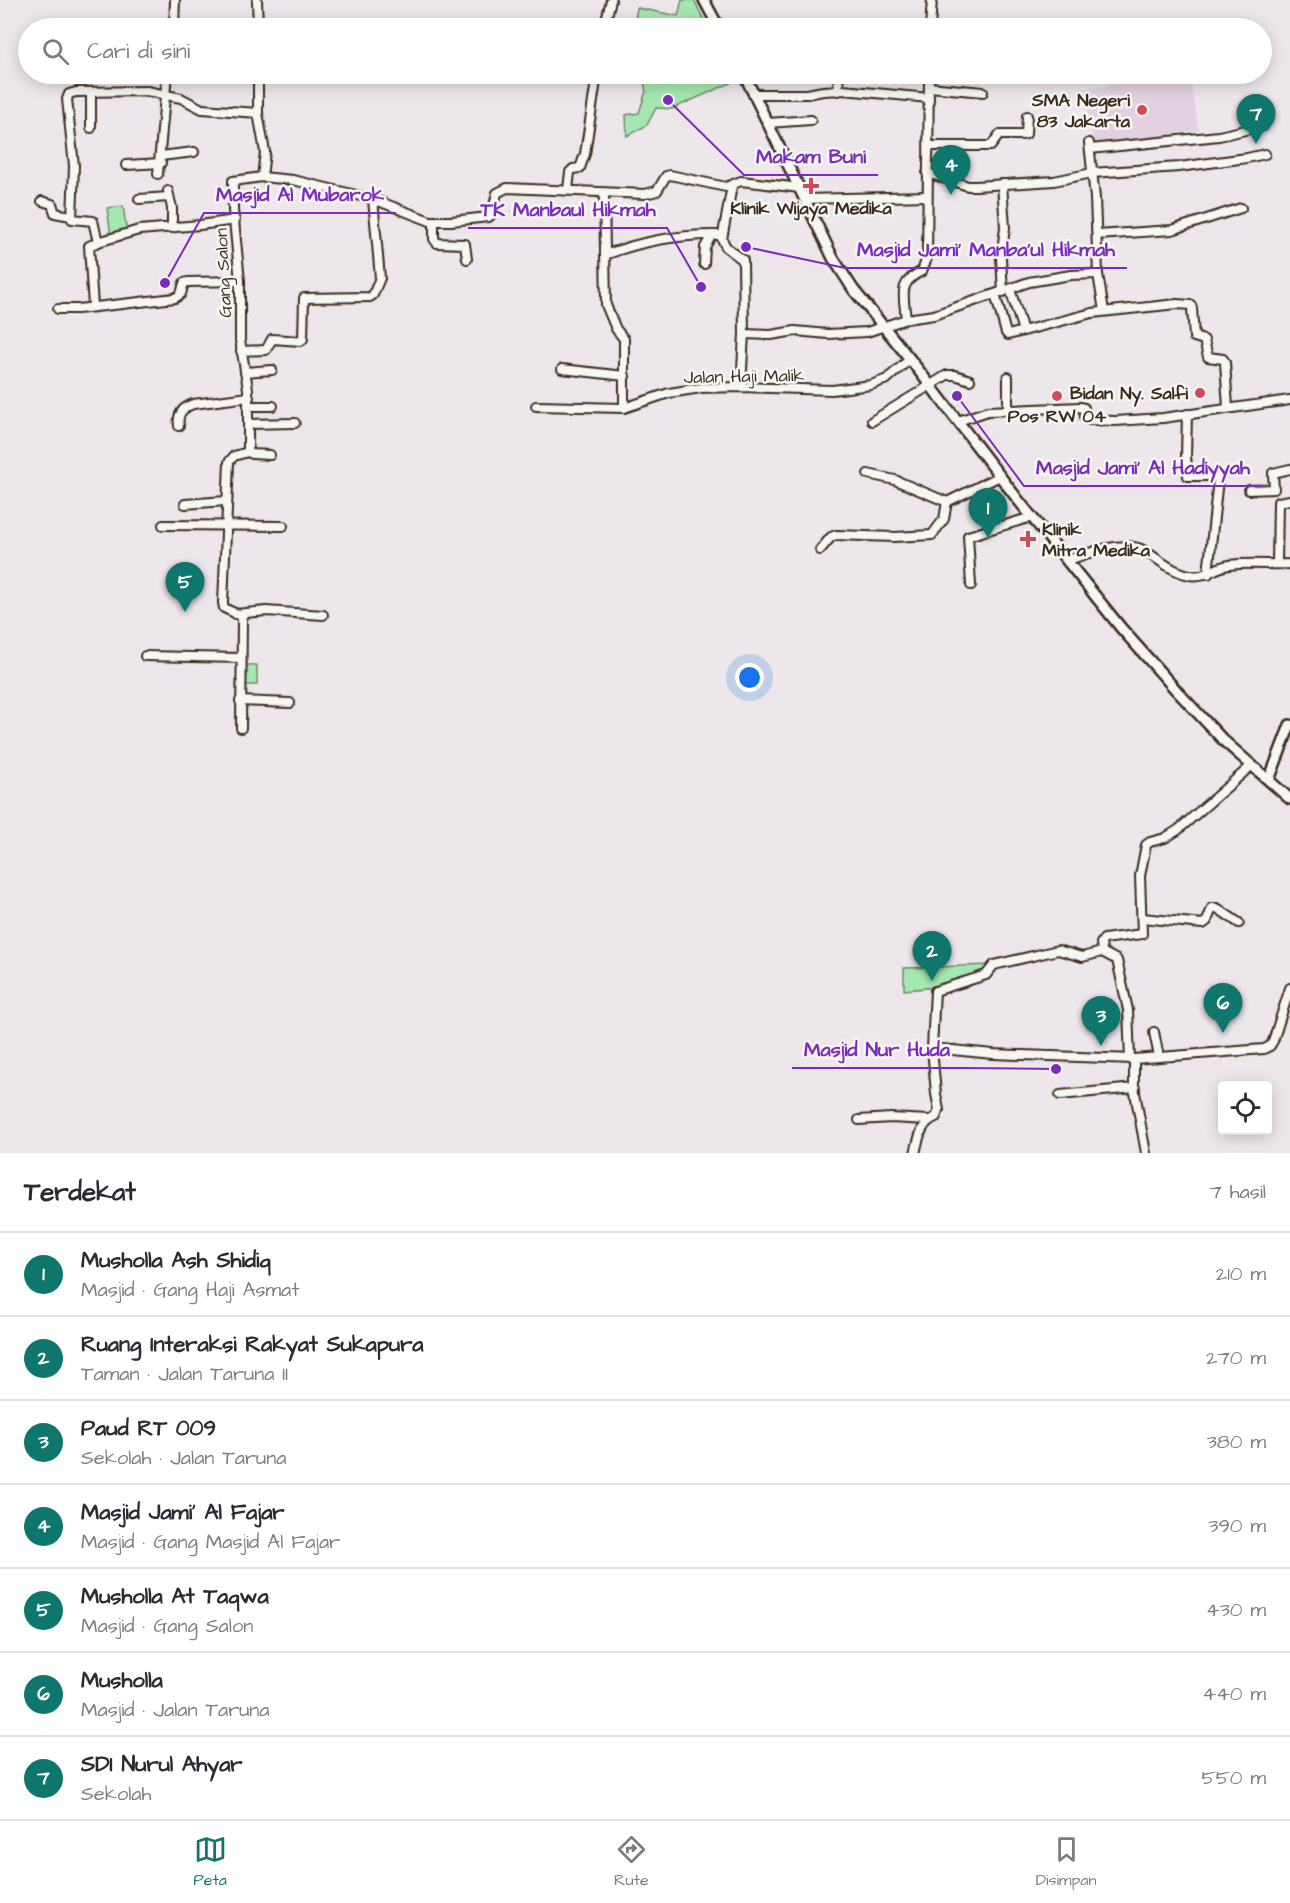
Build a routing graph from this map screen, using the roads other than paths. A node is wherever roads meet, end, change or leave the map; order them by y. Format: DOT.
graph roads {
  1 [pos="175,0"];
  2 [pos="257,0"];
  3 [pos="611,0"];
  4 [pos="704,0"];
  5 [pos="932,0"];
  6 [pos="174,18"];
  7 [pos="258,18"];
  8 [pos="606,18"];
  9 [pos="714,18"];
  10 [pos="931,18"];
  11 [pos="166,84"];
  12 [pos="258,84"];
  13 [pos="596,84"];
  14 [pos="750,84"];
  15 [pos="838,84"];
  16 [pos="929,87"];
  17 [pos="838,90"];
  18 [pos="91,92"];
  19 [pos="983,92"];
  20 [pos="164,94"];
  21 [pos="755,94"];
  22 [pos="929,98"];
  23 [pos="258,113"];
  24 [pos="1027,116"];
  25 [pos="811,120"];
  26 [pos="768,123"];
  27 [pos="1263,126"];
  28 [pos="91,128"];
  29 [pos="929,146"];
  30 [pos="194,152"];
  31 [pos="1265,154"];
  32 [pos="161,160"];
  33 [pos="126,165"];
  34 [pos="927,173"];
  35 [pos="1092,173"];
  36 [pos="158,174"];
  37 [pos="261,177"];
  38 [pos="1002,184"];
  39 [pos="732,186"];
  40 [pos="800,188"];
  41 [pos="568,190"];
  42 [pos="604,193"];
  43 [pos="927,196"];
  44 [pos="139,199"];
  45 [pos="373,199"];
  46 [pos="806,199"];
  47 [pos="42,201"];
  48 [pos="1241,208"];
  49 [pos="71,216"];
  50 [pos="235,220"];
  51 [pos="434,221"];
  52 [pos="171,228"];
  53 [pos="712,235"];
  54 [pos="722,235"];
  55 [pos="1097,235"];
  56 [pos="98,242"];
  57 [pos="605,255"];
  58 [pos="467,259"];
  59 [pos="704,264"];
  60 [pos="1098,274"];
  61 [pos="240,281"];
  62 [pos="1003,292"];
  63 [pos="93,306"];
  64 [pos="58,309"];
  65 [pos="1104,311"];
  66 [pos="906,319"];
  67 [pos="883,327"];
  68 [pos="1023,331"];
  69 [pos="744,334"];
  70 [pos="241,351"];
  71 [pos="910,359"];
  72 [pos="562,369"];
  73 [pos="272,370"];
  74 [pos="245,372"];
  75 [pos="625,376"];
  76 [pos="1008,377"];
  77 [pos="970,381"];
  78 [pos="931,385"];
  79 [pos="741,387"];
  80 [pos="249,397"];
  81 [pos="1290,400"];
  82 [pos="249,406"];
  83 [pos="273,406"];
  84 [pos="536,406"];
  85 [pos="624,408"];
  86 [pos="1228,408"];
  87 [pos="1008,410"];
  88 [pos="1187,414"];
  89 [pos="872,421"];
  90 [pos="958,421"];
  91 [pos="295,423"];
  92 [pos="248,424"];
  93 [pos="179,426"];
  94 [pos="248,452"];
  95 [pos="270,455"];
  96 [pos="1290,469"];
  97 [pos="868,474"];
  98 [pos="1000,476"];
  99 [pos="1249,490"];
  100 [pos="1290,500"];
  101 [pos="226,501"];
  102 [pos="947,502"];
  103 [pos="185,504"];
  104 [pos="1032,517"];
  105 [pos="163,525"];
  106 [pos="226,525"];
  107 [pos="282,526"];
  108 [pos="820,550"];
  109 [pos="1069,560"];
  110 [pos="1277,564"];
  111 [pos="1290,564"];
  112 [pos="1208,574"];
  113 [pos="971,585"];
  114 [pos="236,614"];
  115 [pos="323,615"];
  116 [pos="145,656"];
  117 [pos="241,658"];
  118 [pos="240,701"];
  119 [pos="290,702"];
  120 [pos="1290,725"];
  121 [pos="241,728"];
  122 [pos="1251,766"];
  123 [pos="1269,780"];
  124 [pos="1290,799"];
  125 [pos="1142,918"];
  126 [pos="1239,923"];
  127 [pos="1102,952"];
  128 [pos="1290,988"];
  129 [pos="1154,1032"];
  130 [pos="932,1048"];
  131 [pos="1159,1057"];
  132 [pos="1132,1059"];
  133 [pos="1135,1088"];
  134 [pos="1059,1095"];
  135 [pos="859,1120"];
  136 [pos="928,1120"];
  137 [pos="915,1153"];
  138 [pos="1146,1153"];
  1 -- 6 [label="street"];
  2 -- 7 [label="street"];
  3 -- 8 [label="street"];
  4 -- 9 [label="street"];
  5 -- 10 [label="street"];
  11 -- 20 [label="street"];
  12 -- 23 [label="street"];
  13 -- 41 [label="street"];
  14 -- 21 [label="street"];
  15 -- 17 [label="street"];
  16 -- 19 [label="street"];
  16 -- 22 [label="street"];
  17 -- 21 [label="street"];
  17 -- 22 [label="street"];
  18 -- 20 [label="street"];
  18 -- 28 [label="street"];
  18 -- 49 [label="street"];
  20 -- 23 [label="street"];
  20 -- 32 [label="street"];
  21 -- 26 [label="street"];
  22 -- 29 [label="street"];
  23 -- 37 [label="street"];
  24 -- 29 [label="street"];
  25 -- 26 [label="street"];
  26 -- 40 [label="street"];
  27 -- 35 [label="street"];
  29 -- 34 [label="street"];
  30 -- 32 [label="street"];
  31 -- 35 [label="street"];
  32 -- 33 [label="street"];
  32 -- 36 [label="street"];
  34 -- 38 [label="street"];
  34 -- 43 [label="street"];
  35 -- 38 [label="street"];
  35 -- 55 [label="street"];
  37 -- 45 [label="street, Gang Salon"];
  37 -- 50 [label="street, Gang Salon"];
  38 -- 62 [label="street"];
  39 -- 40 [label="street, Gang Salon"];
  39 -- 42 [label="street, Gang Salon"];
  39 -- 54 [label="street"];
  40 -- 46 [label="street"];
  41 -- 42 [label="street, Gang Salon"];
  41 -- 51 [label="street, Gang Salon"];
  42 -- 57 [label="street"];
  43 -- 46 [label="street"];
  43 -- 66 [label="street"];
  44 -- 52 [label="street"];
  45 -- 51 [label="street, Gang Salon"];
  45 -- 70 [label="street"];
  46 -- 67 [label="street"];
  47 -- 49 [label="street"];
  48 -- 55 [label="street"];
  49 -- 56 [label="street"];
  50 -- 52 [label="street"];
  50 -- 61 [label="street, Gang Salon"];
  51 -- 58 [label="street"];
  52 -- 56 [label="street"];
  53 -- 54 [label="street"];
  53 -- 57 [label="street"];
  53 -- 59 [label="street"];
  54 -- 69 [label="street"];
  55 -- 60 [label="street"];
  56 -- 63 [label="street"];
  57 -- 75 [label="street"];
  60 -- 62 [label="street"];
  60 -- 65 [label="street"];
  61 -- 63 [label="street"];
  61 -- 70 [label="street, Gang Salon"];
  62 -- 66 [label="street"];
  62 -- 68 [label="street"];
  62 -- 68 [label="street"];
  63 -- 64 [label="street"];
  65 -- 68 [label="street"];
  65 -- 86 [label="street"];
  66 -- 67 [label="street"];
  67 -- 69 [label="street"];
  67 -- 71 [label="street"];
  69 -- 79 [label="street"];
  70 -- 74 [label="street, Gang Salon"];
  71 -- 78 [label="street"];
  71 -- 79 [label="street, Jalan Haji Malik"];
  72 -- 75 [label="street"];
  73 -- 74 [label="street"];
  74 -- 80 [label="street, Gang Salon"];
  75 -- 85 [label="street"];
  76 -- 87 [label="street"];
  77 -- 78 [label="street"];
  78 -- 89 [label="street"];
  78 -- 90 [label="street"];
  79 -- 85 [label="street, Jalan Haji Malik"];
  80 -- 82 [label="street, Gang Salon"];
  80 -- 93 [label="street"];
  81 -- 86 [label="street"];
  82 -- 83 [label="street"];
  82 -- 92 [label="street, Gang Salon"];
  84 -- 85 [label="street, Jalan Haji Malik"];
  86 -- 88 [label="street"];
  87 -- 88 [label="street"];
  87 -- 90 [label="street"];
  88 -- 112 [label="street"];
  90 -- 98 [label="street"];
  91 -- 92 [label="street"];
  92 -- 94 [label="street, Gang Salon"];
  94 -- 95 [label="street"];
  94 -- 101 [label="street"];
  96 -- 99 [label="street"];
  97 -- 102 [label="street"];
  98 -- 102 [label="street"];
  98 -- 104 [label="street"];
  100 -- 110 [label="street"];
  101 -- 103 [label="street"];
  101 -- 106 [label="street"];
  102 -- 108 [label="street"];
  104 -- 109 [label="street"];
  104 -- 113 [label="street"];
  105 -- 106 [label="street"];
  106 -- 107 [label="street"];
  106 -- 114 [label="street"];
  109 -- 112 [label="street"];
  109 -- 122 [label="street"];
  110 -- 111 [label="street"];
  110 -- 112 [label="street"];
  114 -- 115 [label="street"];
  114 -- 117 [label="street"];
  116 -- 117 [label="street"];
  117 -- 118 [label="street"];
  118 -- 119 [label="street"];
  118 -- 121 [label="street"];
  120 -- 123 [label="street"];
  122 -- 123 [label="street"];
  122 -- 125 [label="street"];
  123 -- 124 [label="street"];
  125 -- 126 [label="street"];
  125 -- 127 [label="street"];
  127 -- 130 [label="street"];
  127 -- 132 [label="street"];
  128 -- 131 [label="street"];
  129 -- 131 [label="street"];
  130 -- 132 [label="street"];
  130 -- 136 [label="street"];
  131 -- 132 [label="street"];
  132 -- 133 [label="street"];
  133 -- 134 [label="street"];
  133 -- 138 [label="street"];
  135 -- 136 [label="street"];
  136 -- 137 [label="street"];
}
